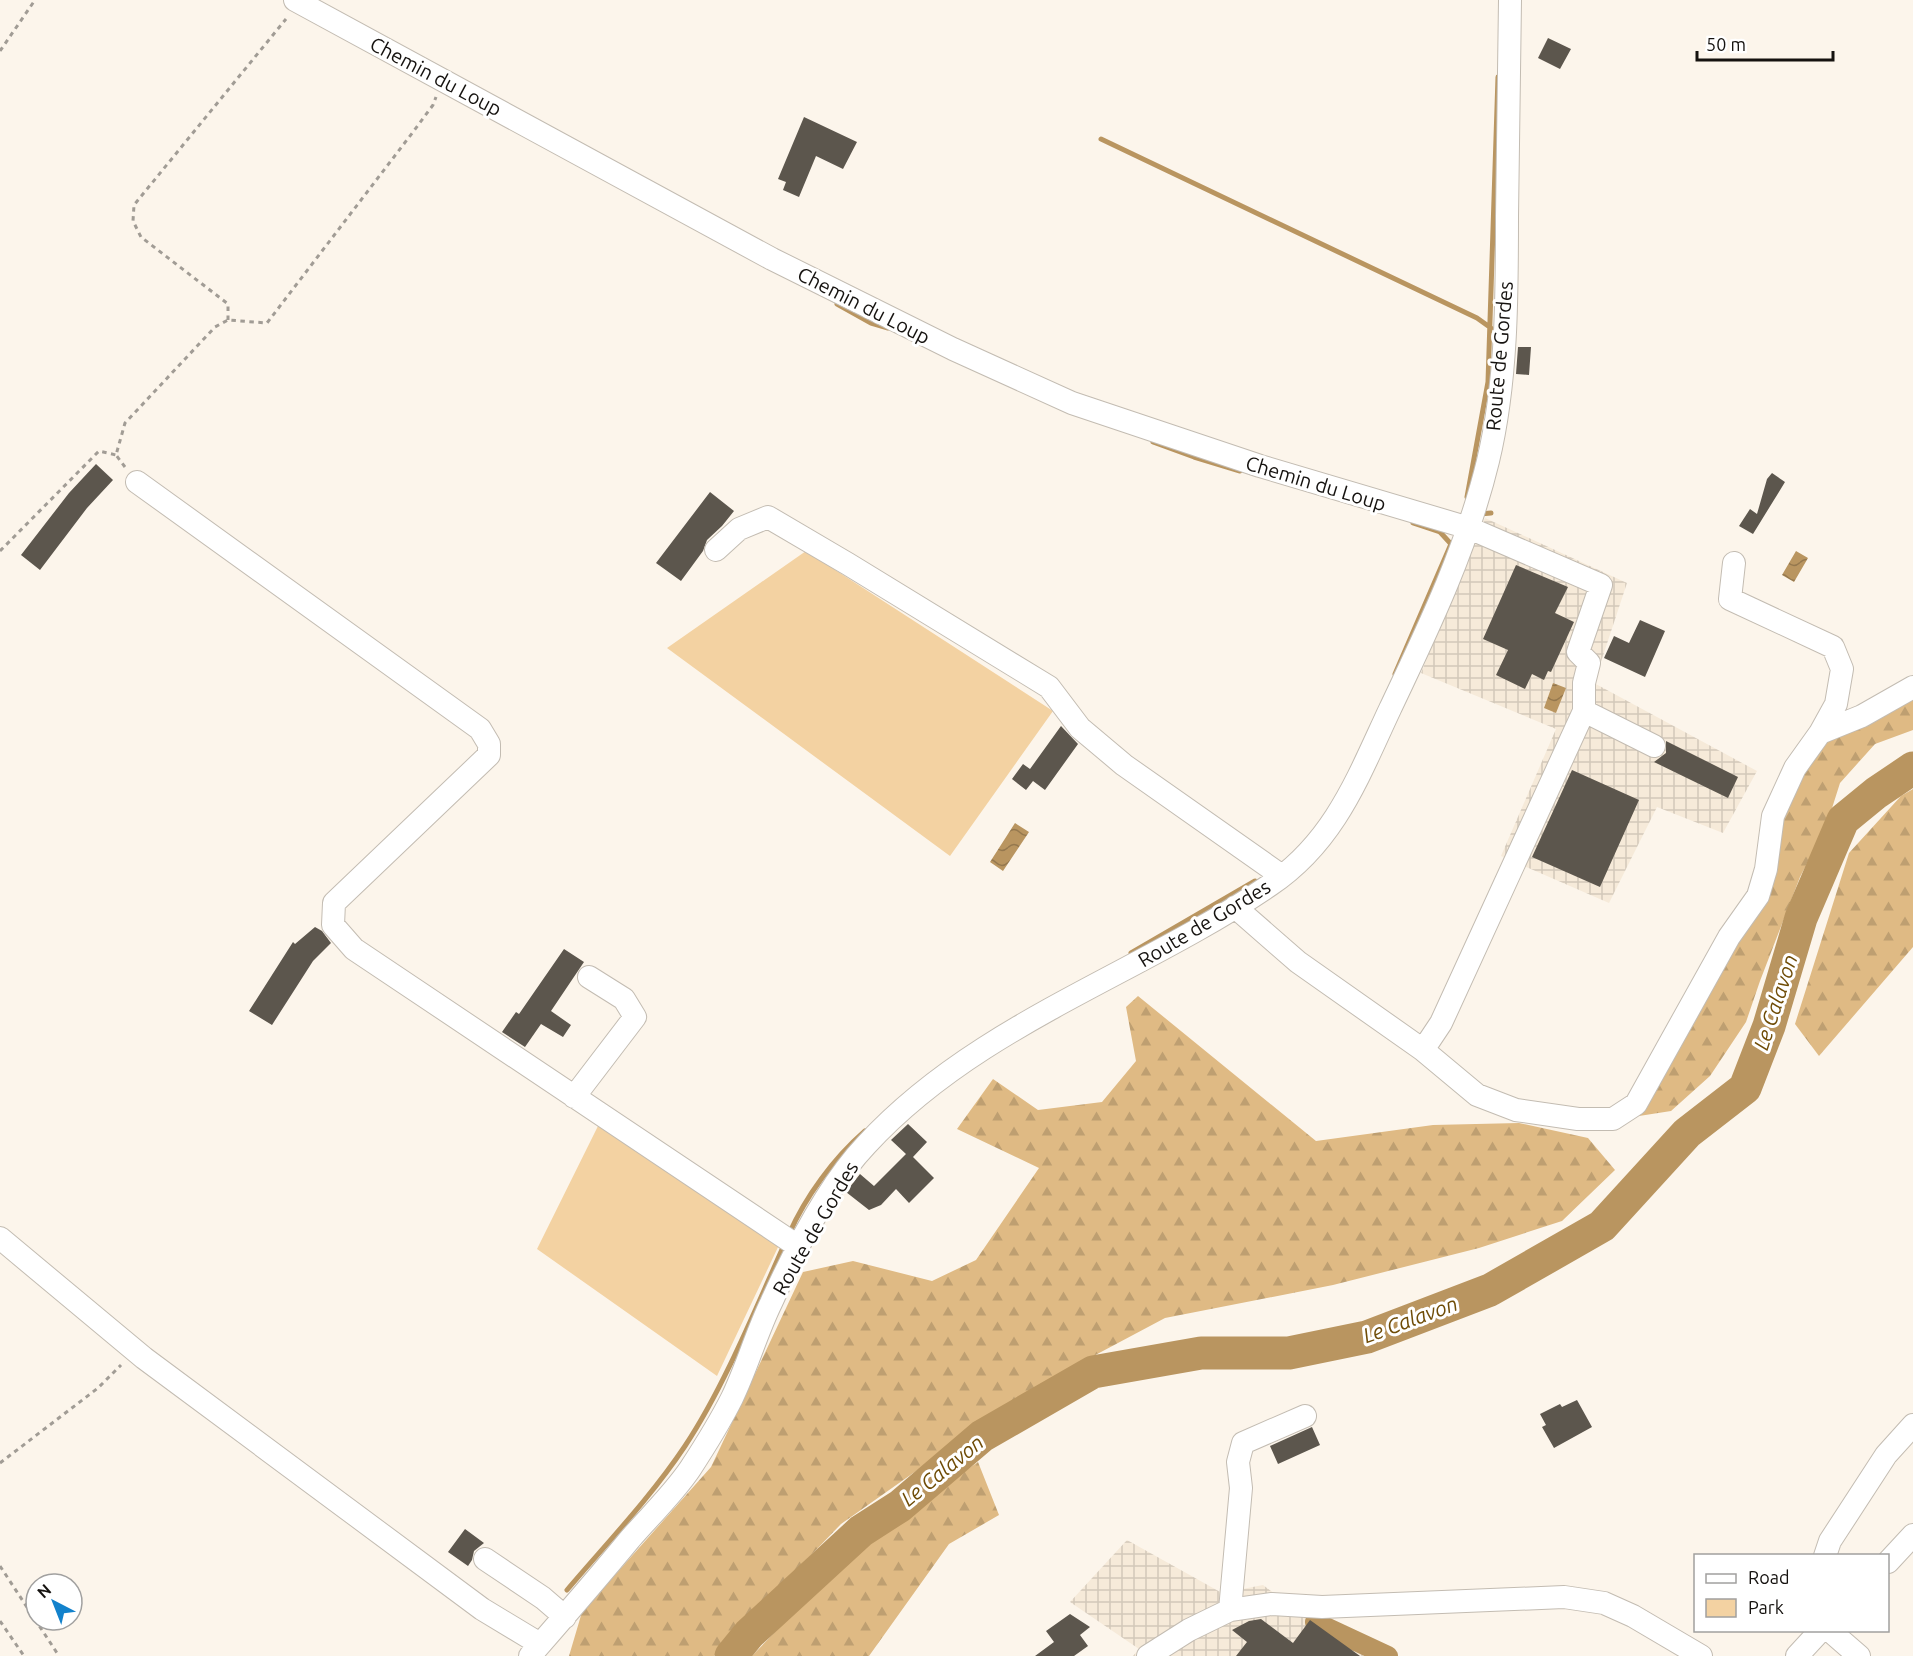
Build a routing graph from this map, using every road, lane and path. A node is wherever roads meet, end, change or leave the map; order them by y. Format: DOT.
graph roads {
  1 [pos="35,0"];
  2 [pos="1510,0"];
  3 [pos="297,1"];
  4 [pos="0,51"];
  5 [pos="442,79"];
  6 [pos="228,320"];
  7 [pos="116,455"];
  8 [pos="137,482"];
  9 [pos="1469,528"];
  10 [pos="716,550"];
  11 [pos="0,551"];
  12 [pos="1734,563"];
  13 [pos="1913,687"];
  14 [pos="1584,711"];
  15 [pos="1820,733"];
  16 [pos="1654,746"];
  17 [pos="1282,876"];
  18 [pos="1235,907"];
  19 [pos="589,977"];
  20 [pos="1422,1050"];
  21 [pos="574,1097"];
  22 [pos="0,1238"];
  23 [pos="798,1247"];
  24 [pos="135,1351"];
  25 [pos="1305,1416"];
  26 [pos="1913,1425"];
  27 [pos="0,1462"];
  28 [pos="1913,1535"];
  29 [pos="1827,1554"];
  30 [pos="485,1559"];
  31 [pos="1889,1560"];
  32 [pos="0,1566"];
  33 [pos="1230,1610"];
  34 [pos="565,1617"];
  35 [pos="0,1621"];
  36 [pos="1819,1632"];
  37 [pos="1831,1632"];
  38 [pos="535,1650"];
  39 [pos="24,1656"];
  40 [pos="58,1656"];
  41 [pos="1148,1656"];
  42 [pos="1701,1656"];
  43 [pos="1797,1656"];
  44 [pos="1859,1656"];
  1 -- 4 [label="path"];
  2 -- 9 [label="street, Route de Gordes"];
  3 -- 5 [label="street, Chemin du Loup"];
  3 -- 6 [label="path"];
  5 -- 6 [label="path"];
  5 -- 9 [label="street, Chemin du Loup"];
  6 -- 7 [label="path"];
  7 -- 8 [label="path"];
  7 -- 11 [label="path"];
  8 -- 21 [label="street"];
  9 -- 14 [label="street, Chemin du Loup"];
  9 -- 17 [label="street, Route de Gordes"];
  10 -- 17 [label="street"];
  12 -- 15 [label="street"];
  13 -- 15 [label="street"];
  14 -- 16 [label="street"];
  14 -- 20 [label="street"];
  15 -- 20 [label="street"];
  17 -- 18 [label="street, Route de Gordes"];
  18 -- 20 [label="street"];
  18 -- 23 [label="street, Route de Gordes"];
  19 -- 21 [label="street"];
  21 -- 23 [label="street"];
  22 -- 24 [label="street"];
  23 -- 34 [label="street, Route de Gordes"];
  24 -- 27 [label="path"];
  24 -- 38 [label="street"];
  25 -- 33 [label="street"];
  26 -- 29 [label="street"];
  28 -- 31 [label="street"];
  30 -- 34 [label="street"];
  32 -- 40 [label="path"];
  33 -- 41 [label="street"];
  33 -- 42 [label="street"];
  34 -- 38 [label="street, Route de Gordes"];
  35 -- 39 [label="path"];
  36 -- 43 [label="street"];
  37 -- 44 [label="street"];
}
